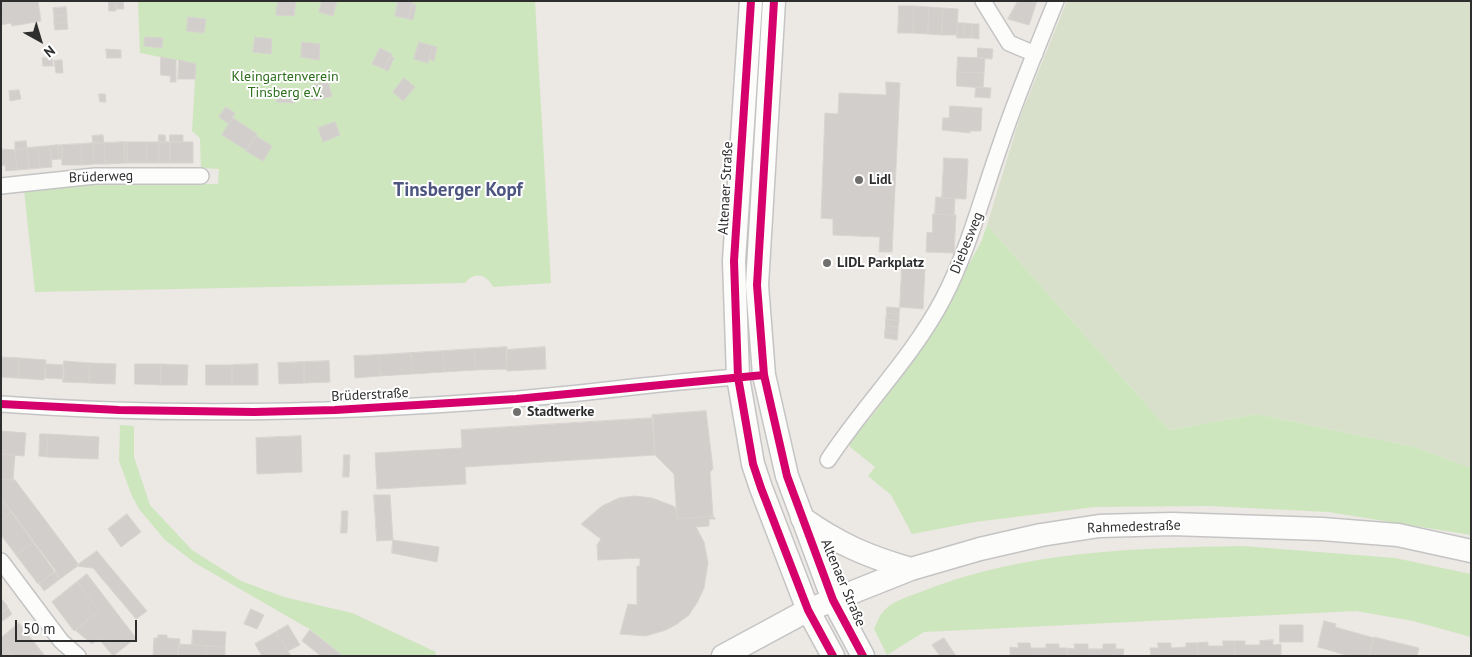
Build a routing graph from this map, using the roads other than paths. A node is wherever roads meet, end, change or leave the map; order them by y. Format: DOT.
graph roads {
  1 [pos="983,1"];
  2 [pos="1056,1"];
  3 [pos="751,12"];
  4 [pos="773,12"];
  5 [pos="1035,54"];
  6 [pos="747,64"];
  7 [pos="770,65"];
  8 [pos="201,176"];
  9 [pos="1,186"];
  10 [pos="764,375"];
  11 [pos="738,377"];
  12 [pos="1,404"];
  13 [pos="828,460"];
  14 [pos="802,518"];
  15 [pos="1471,551"];
  16 [pos="1,561"];
  17 [pos="911,569"];
  18 [pos="833,600"];
  19 [pos="808,610"];
  20 [pos="78,656"];
  21 [pos="723,656"];
  22 [pos="833,656"];
  23 [pos="863,656"];
  1 -- 5 [label="street"];
  2 -- 5 [label="street, Diebesweg"];
  3 -- 4 [label="main road, Altenaer Straße"];
  3 -- 6 [label="main road, Altenaer Straße"];
  4 -- 7 [label="main road, Altenaer Straße"];
  5 -- 13 [label="street, Diebesweg"];
  6 -- 7 [label="main road"];
  6 -- 11 [label="main road, Altenaer Straße"];
  7 -- 10 [label="main road, Altenaer Straße"];
  8 -- 9 [label="street, Brüderweg"];
  10 -- 11 [label="main road"];
  10 -- 14 [label="main road, Altenaer Straße"];
  11 -- 12 [label="street, Brüderstraße"];
  11 -- 19 [label="main road, Altenaer Straße"];
  14 -- 17 [label="main road"];
  14 -- 18 [label="main road, Altenaer Straße"];
  15 -- 17 [label="main road, Rahmedestraße"];
  16 -- 20 [label="street"];
  17 -- 18 [label="main road, Rahmedestraße"];
  18 -- 19 [label="main road, Rahmedestraße"];
  18 -- 23 [label="main road, Altenaer Straße"];
  19 -- 21 [label="main road, Rahmedestraße"];
  19 -- 22 [label="main road, Altenaer Straße"];
}
